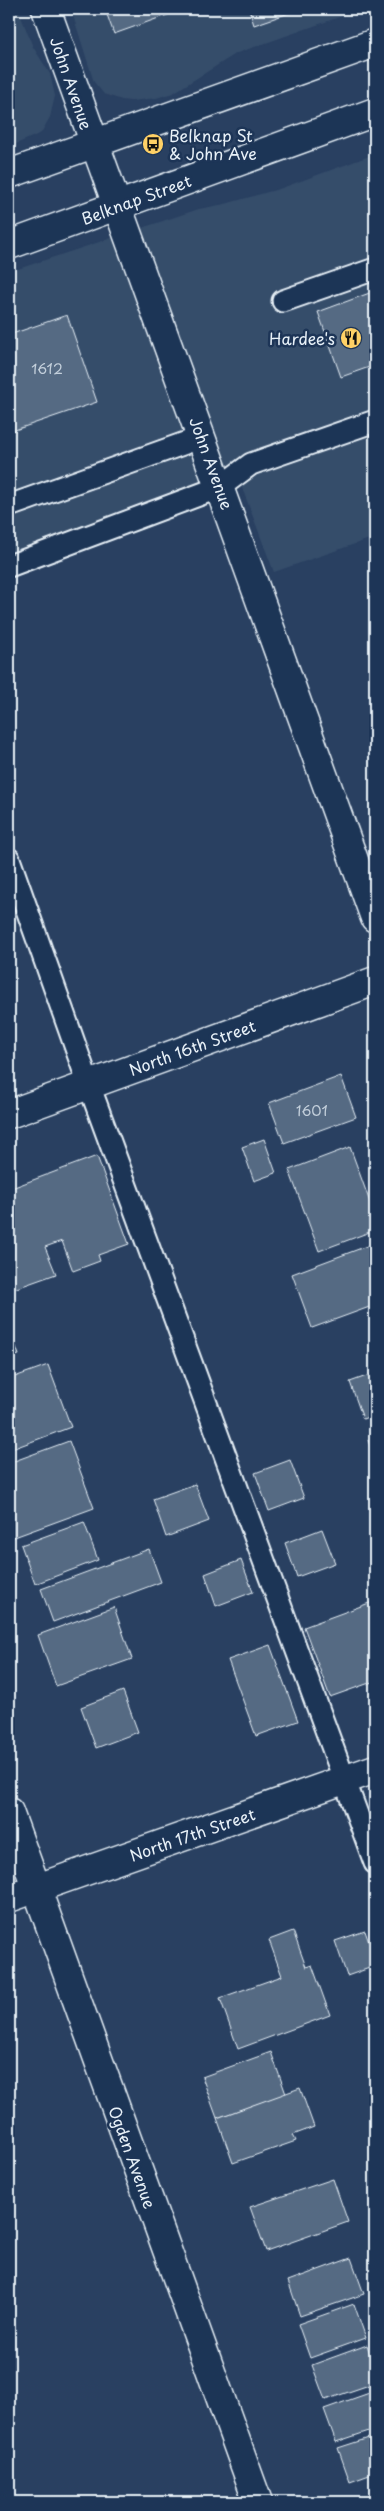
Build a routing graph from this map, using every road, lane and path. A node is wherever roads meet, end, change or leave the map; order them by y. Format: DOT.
graph roads {
  1 [pos="46,9"];
  2 [pos="375,42"];
  3 [pos="375,112"];
  4 [pos="94,143"];
  5 [pos="9,174"];
  6 [pos="116,205"];
  7 [pos="9,245"];
  8 [pos="375,269"];
  9 [pos="283,301"];
  10 [pos="375,421"];
  11 [pos="202,437"];
  12 [pos="220,487"];
  13 [pos="9,506"];
  14 [pos="9,566"];
  15 [pos="9,859"];
  16 [pos="375,918"];
  17 [pos="375,981"];
  18 [pos="89,1085"];
  19 [pos="9,1114"];
  20 [pos="375,1769"];
  21 [pos="344,1780"];
  22 [pos="9,1812"];
  23 [pos="375,1863"];
  24 [pos="36,1888"];
  25 [pos="9,1898"];
  26 [pos="258,2502"];
  1 -- 4 [label="main road, John Avenue"];
  2 -- 4 [label="main road"];
  3 -- 6 [label="main road, Belknap Street"];
  4 -- 5 [label="main road"];
  4 -- 6 [label="main road, John Avenue"];
  6 -- 7 [label="main road, Belknap Street"];
  6 -- 11 [label="main road, John Avenue"];
  8 -- 9 [label="lane"];
  10 -- 12 [label="lane"];
  11 -- 12 [label="main road, John Avenue"];
  11 -- 13 [label="lane"];
  12 -- 14 [label="lane"];
  12 -- 16 [label="main road, John Avenue"];
  15 -- 18 [label="lane"];
  17 -- 18 [label="main road, North 16th Street"];
  18 -- 19 [label="main road, North 16th Street"];
  18 -- 21 [label="lane"];
  20 -- 21 [label="main road, North 17th Street"];
  21 -- 23 [label="lane"];
  21 -- 24 [label="main road, North 17th Street"];
  22 -- 24 [label="main road, Ogden Avenue"];
  24 -- 25 [label="main road, North 17th Street"];
  24 -- 26 [label="main road, Ogden Avenue"];
}
